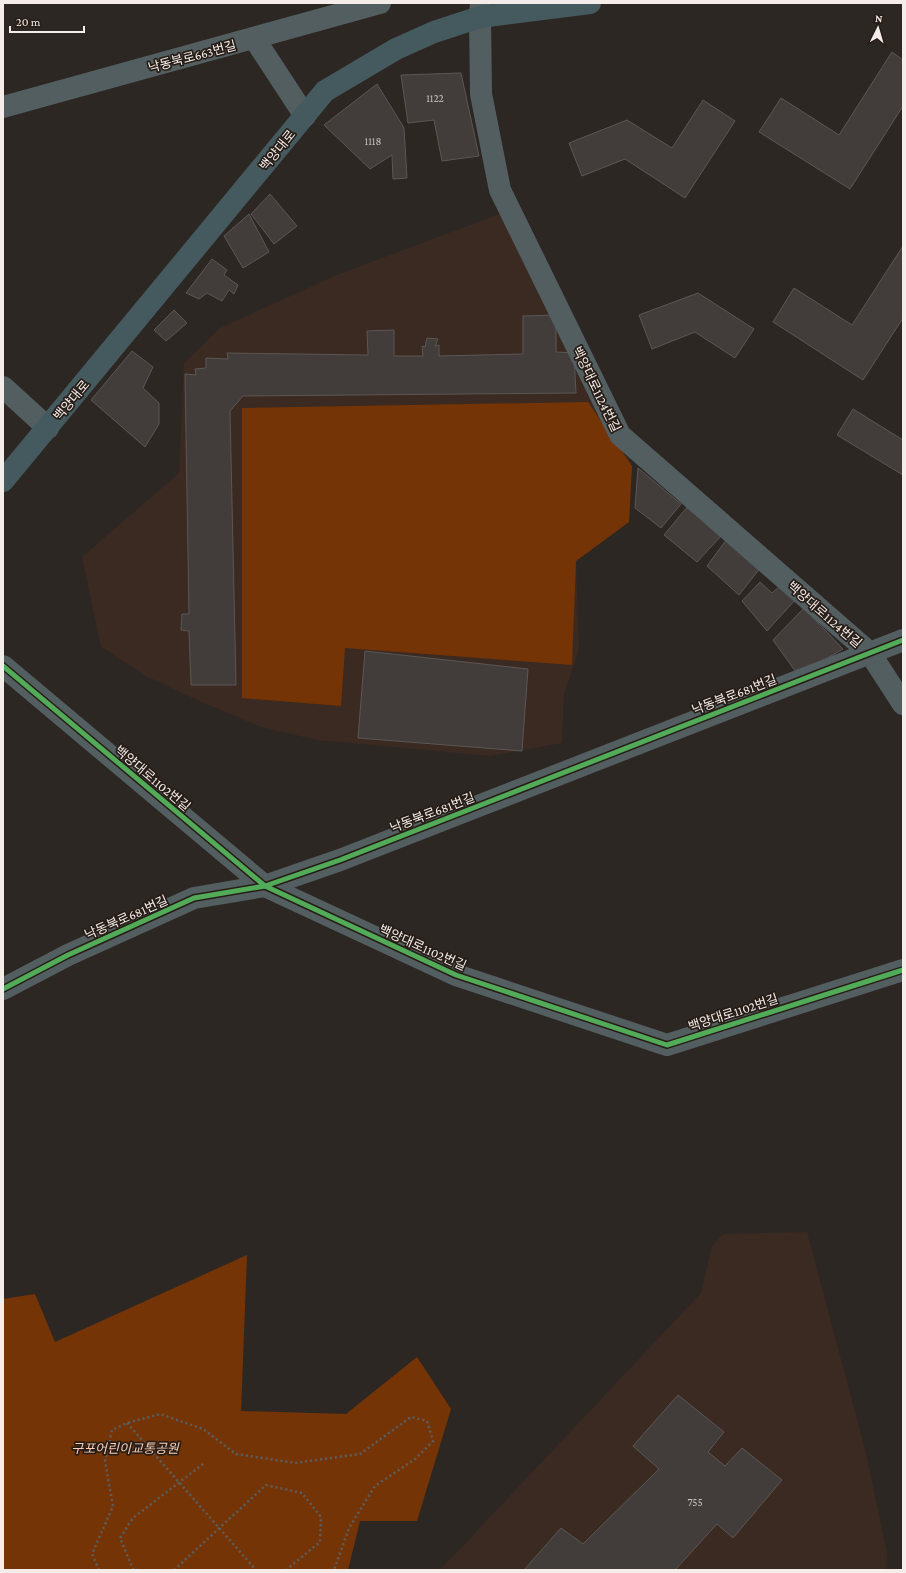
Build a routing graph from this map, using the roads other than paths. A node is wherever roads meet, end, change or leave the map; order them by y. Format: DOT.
graph roads {
  1 [pos="380,3"];
  2 [pos="590,3"];
  3 [pos="481,10"];
  4 [pos="254,38"];
  5 [pos="3,107"];
  6 [pos="305,116"];
  7 [pos="3,387"];
  8 [pos="48,428"];
  9 [pos="3,481"];
  10 [pos="903,640"];
  11 [pos="870,653"];
  12 [pos="3,666"];
  13 [pos="903,704"];
  14 [pos="265,886"];
  15 [pos="903,970"];
  16 [pos="3,989"];
  1 -- 4 [label="street, 낙동북로663번길"];
  2 -- 3 [label="main road, 백양대로"];
  3 -- 6 [label="main road, 백양대로"];
  3 -- 11 [label="street, 백양대로1124번길"];
  4 -- 5 [label="street, 낙동북로663번길"];
  4 -- 6 [label="street"];
  6 -- 8 [label="main road, 백양대로"];
  7 -- 8 [label="street, 백양대로"];
  8 -- 9 [label="main road, 백양대로"];
  10 -- 11 [label="street, 낙동북로681번길"];
  11 -- 13 [label="street, 백양대로1124번길"];
  11 -- 14 [label="street, 낙동북로681번길"];
  12 -- 14 [label="street, 백양대로1102번길"];
  14 -- 15 [label="street, 백양대로1102번길"];
  14 -- 16 [label="street, 낙동북로681번길"];
}
